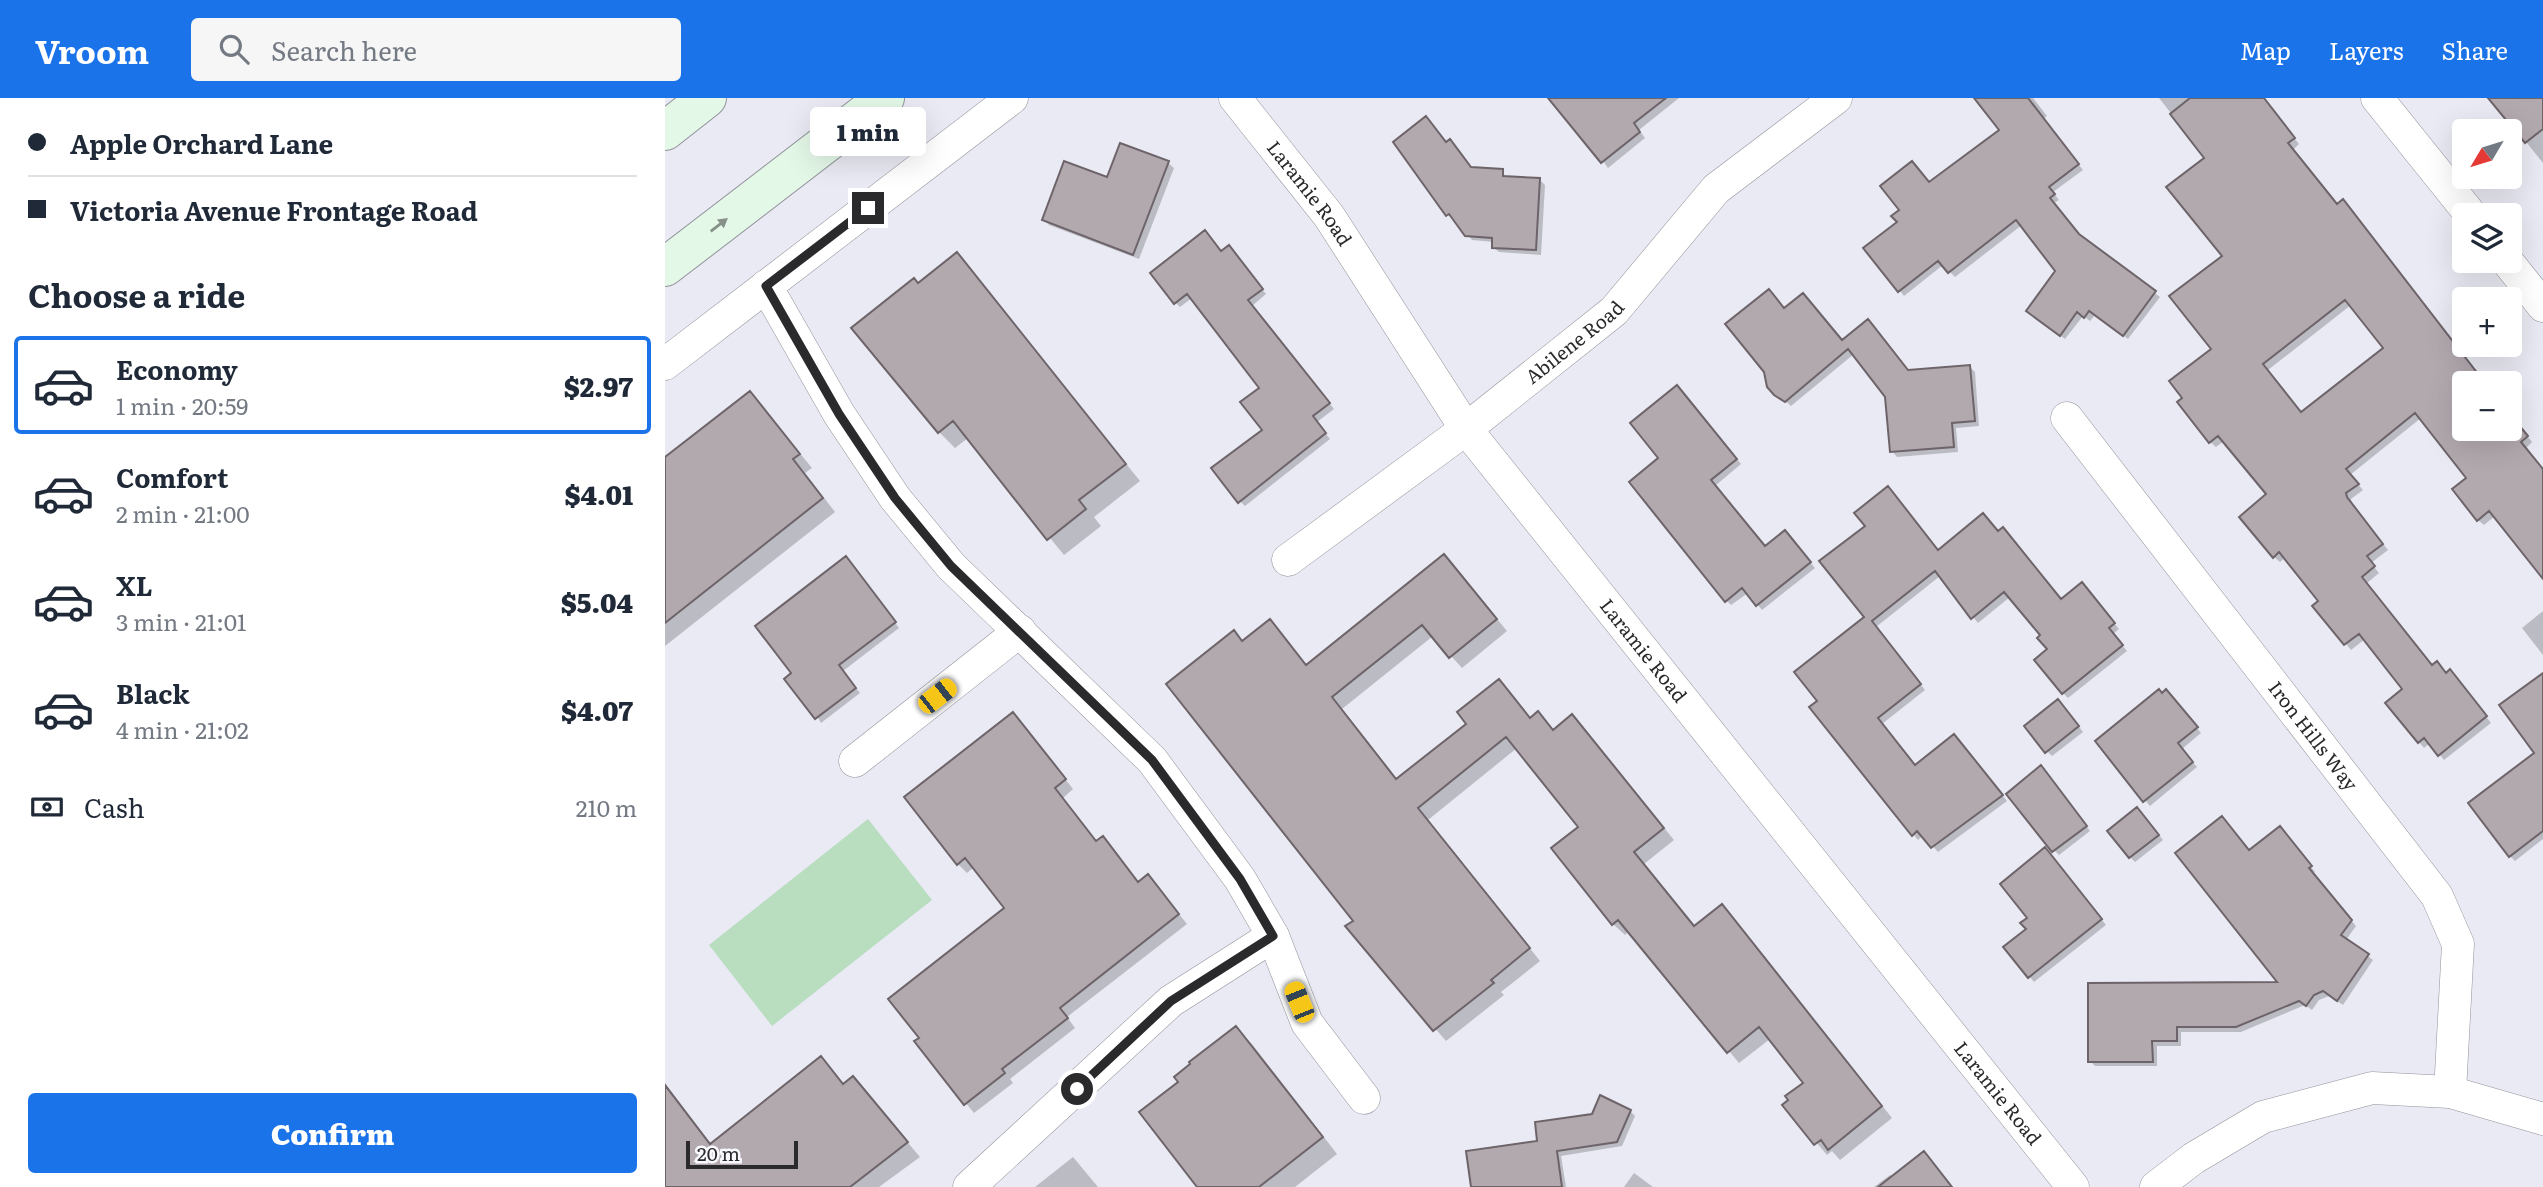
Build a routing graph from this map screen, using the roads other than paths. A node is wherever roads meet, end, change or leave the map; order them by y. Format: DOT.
graph roads {
  1 [pos="707,98"];
  2 [pos="885,98"];
  3 [pos="1012,98"];
  4 [pos="1235,98"];
  5 [pos="1836,98"];
  6 [pos="2377,98"];
  7 [pos="665,131"];
  8 [pos="2461,203"];
  9 [pos="665,267"];
  10 [pos="2517,273"];
  11 [pos="766,286"];
  12 [pos="2543,306"];
  13 [pos="665,364"];
  14 [pos="2067,418"];
  15 [pos="1466,429"];
  16 [pos="1288,560"];
  17 [pos="1020,631"];
  18 [pos="855,761"];
  19 [pos="1273,936"];
  20 [pos="2450,1092"];
  21 [pos="1364,1098"];
  22 [pos="2543,1119"];
  23 [pos="969,1187"];
  24 [pos="2073,1187"];
  25 [pos="2156,1187"];
  1 -- 7 [label="main road"];
  9 -- 2 [label="main road, one-way"];
  3 -- 11 [label="street"];
  4 -- 15 [label="street, Laramie Road"];
  5 -- 15 [label="street, Abilene Road"];
  6 -- 8 [label="street"];
  10 -- 12 [label="street"];
  11 -- 13 [label="street"];
  11 -- 17 [label="street"];
  14 -- 20 [label="street, Iron Hills Way"];
  15 -- 16 [label="street, Abilene Road"];
  15 -- 24 [label="street, Laramie Road"];
  17 -- 18 [label="street"];
  17 -- 19 [label="street"];
  19 -- 21 [label="street"];
  19 -- 23 [label="street"];
  20 -- 22 [label="street"];
  20 -- 25 [label="street"];
}
